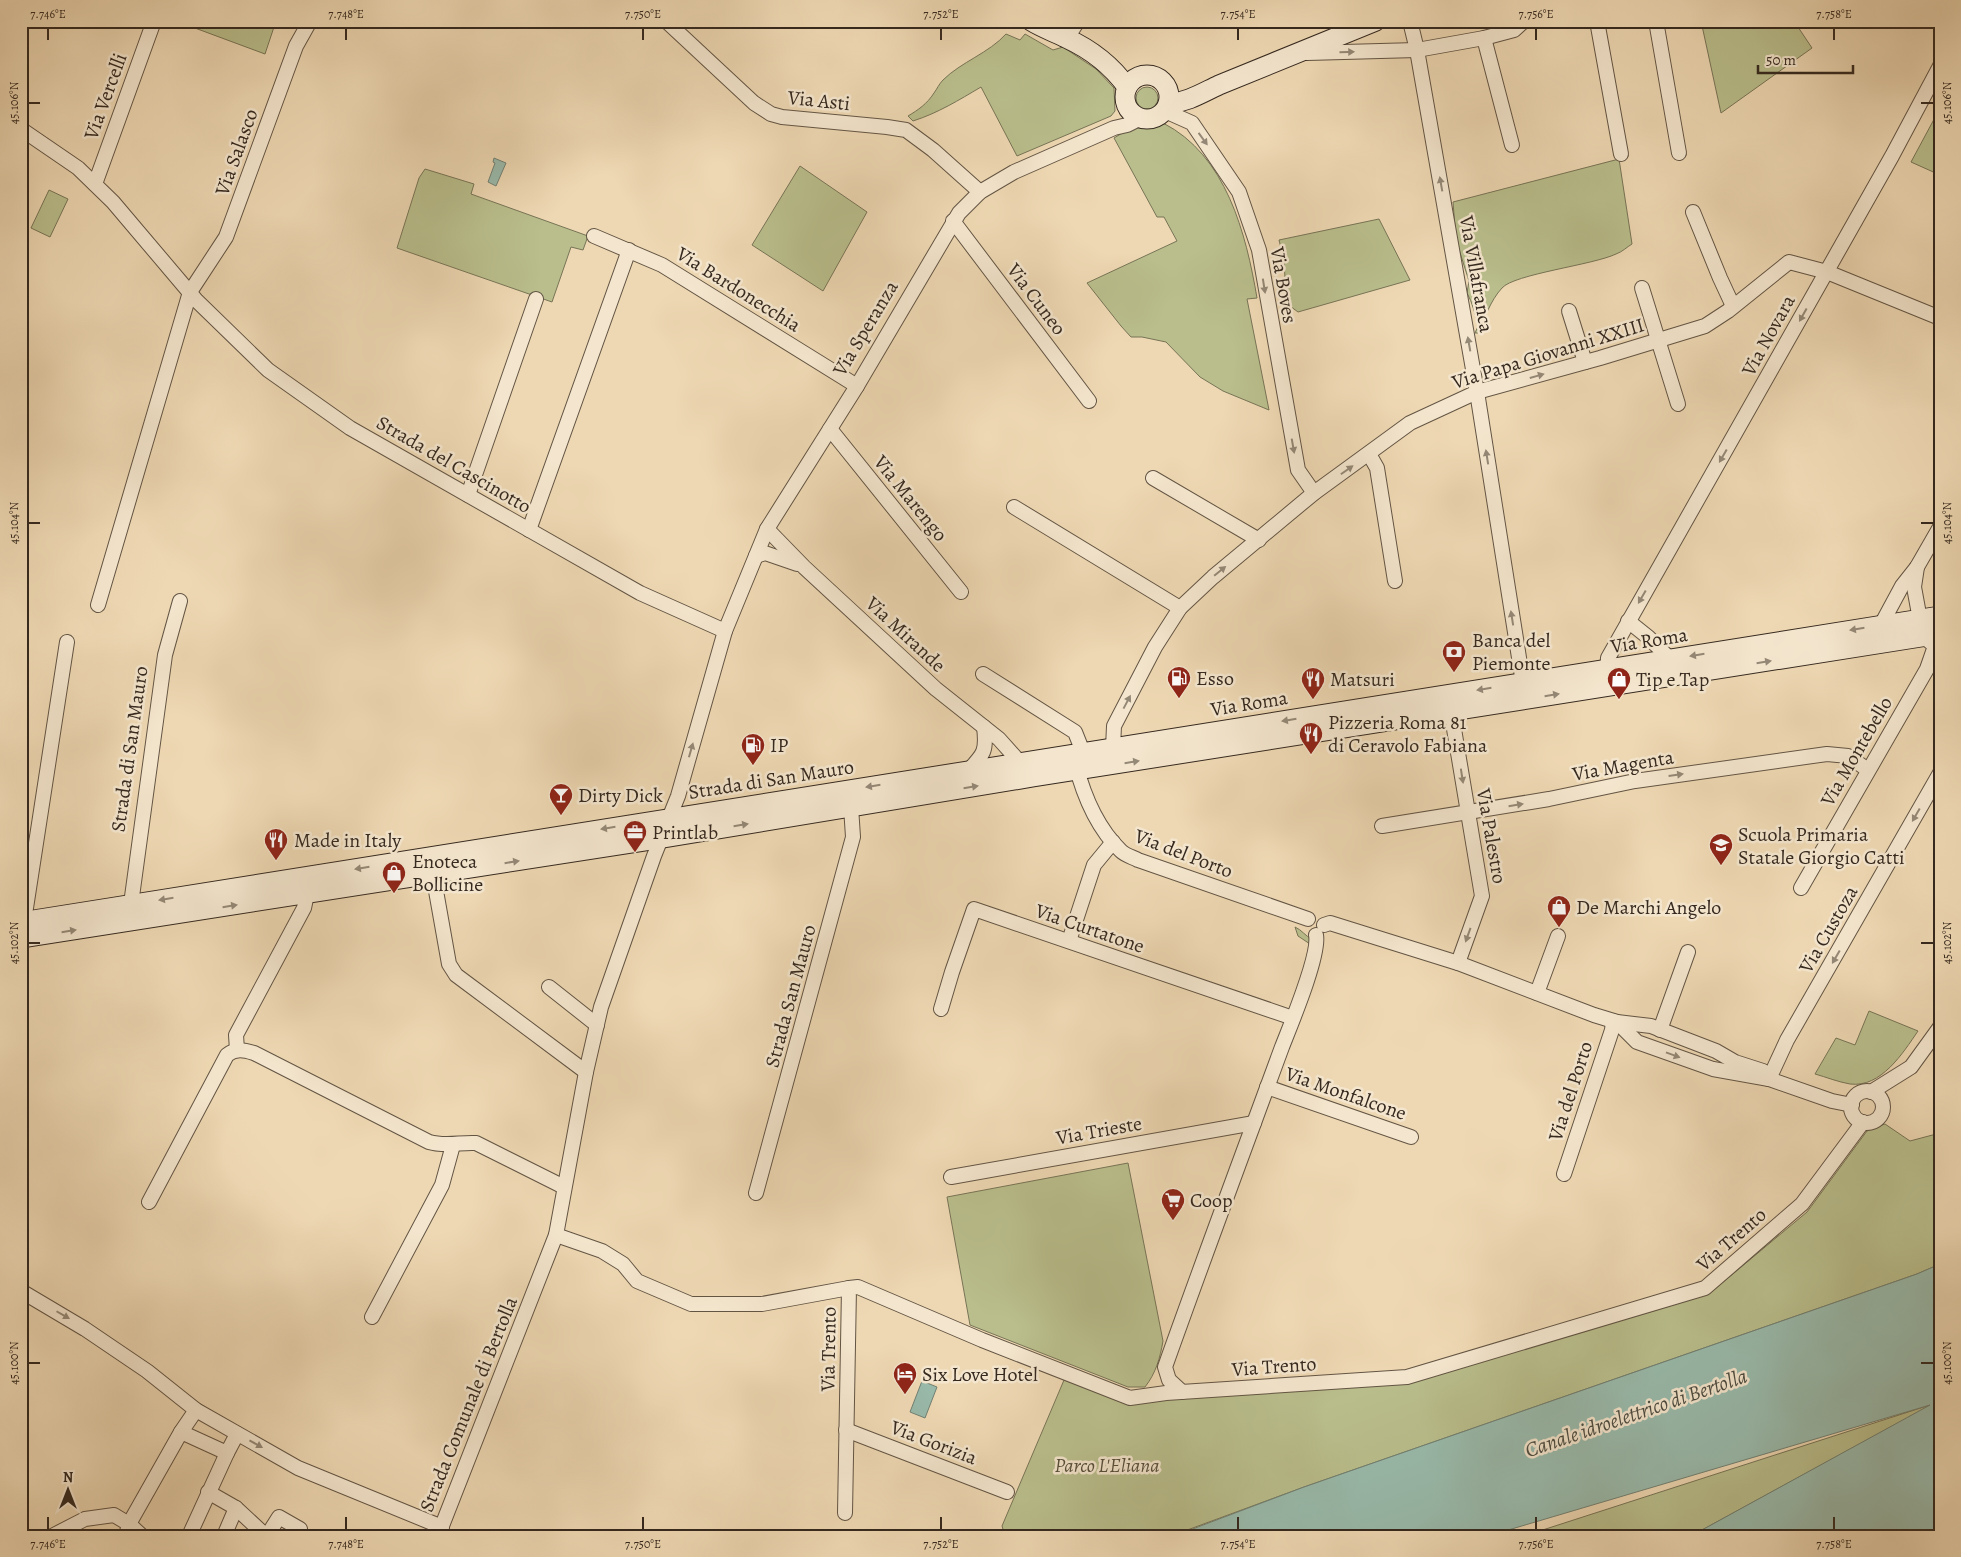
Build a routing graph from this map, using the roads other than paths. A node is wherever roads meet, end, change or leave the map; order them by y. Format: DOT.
graph roads {
  1 [pos="154,21"];
  2 [pos="310,21"];
  3 [pos="666,21"];
  4 [pos="1031,21"];
  5 [pos="1410,21"];
  6 [pos="1524,21"];
  7 [pos="1597,21"];
  8 [pos="1656,21"];
  9 [pos="1373,22"];
  10 [pos="1069,28"];
  11 [pos="1484,38"];
  12 [pos="1417,50"];
  13 [pos="1298,53"];
  14 [pos="1940,66"];
  15 [pos="1145,75"];
  16 [pos="1164,83"];
  17 [pos="1216,86"];
  18 [pos="1126,87"];
  19 [pos="1166,108"];
  20 [pos="1131,119"];
  21 [pos="21,129"];
  22 [pos="1512,145"];
  23 [pos="1679,153"];
  24 [pos="1621,154"];
  25 [pos="94,184"];
  26 [pos="980,192"];
  27 [pos="1693,212"];
  28 [pos="953,221"];
  29 [pos="594,236"];
  30 [pos="629,250"];
  31 [pos="1827,272"];
  32 [pos="1642,288"];
  33 [pos="190,292"];
  34 [pos="536,299"];
  35 [pos="1733,306"];
  36 [pos="1568,311"];
  37 [pos="1940,318"];
  38 [pos="1658,340"];
  39 [pos="1585,362"];
  40 [pos="857,386"];
  41 [pos="1477,392"];
  42 [pos="1089,401"];
  43 [pos="1678,404"];
  44 [pos="830,429"];
  45 [pos="1369,454"];
  46 [pos="1153,478"];
  47 [pos="1314,494"];
  48 [pos="468,495"];
  49 [pos="1014,507"];
  50 [pos="1940,527"];
  51 [pos="767,529"];
  52 [pos="529,530"];
  53 [pos="1259,540"];
  54 [pos="756,556"];
  55 [pos="804,567"];
  56 [pos="1916,567"];
  57 [pos="1395,581"];
  58 [pos="961,592"];
  59 [pos="180,602"];
  60 [pos="98,606"];
  61 [pos="1180,608"];
  62 [pos="1940,616"];
  63 [pos="1628,621"];
  64 [pos="1925,624"];
  65 [pos="1881,625"];
  66 [pos="725,631"];
  67 [pos="67,642"];
  68 [pos="1670,660"];
  69 [pos="1607,670"];
  70 [pos="983,674"];
  71 [pos="1523,683"];
  72 [pos="1452,711"];
  73 [pos="984,727"];
  74 [pos="1113,748"];
  75 [pos="1078,759"];
  76 [pos="1020,762"];
  77 [pos="1868,770"];
  78 [pos="968,771"];
  79 [pos="1940,773"];
  80 [pos="1033,777"];
  81 [pos="922,786"];
  82 [pos="851,807"];
  83 [pos="1468,813"];
  84 [pos="669,818"];
  85 [pos="1382,826"];
  86 [pos="661,838"];
  87 [pos="1113,842"];
  88 [pos="433,874"];
  89 [pos="305,885"];
  90 [pos="1801,888"];
  91 [pos="131,904"];
  92 [pos="22,927"];
  93 [pos="1320,930"];
  94 [pos="1558,936"];
  95 [pos="1068,941"];
  96 [pos="1688,952"];
  97 [pos="1458,963"];
  98 [pos="549,987"];
  99 [pos="1537,993"];
  100 [pos="942,1009"];
  101 [pos="1293,1018"];
  102 [pos="1615,1021"];
  103 [pos="597,1025"];
  104 [pos="1940,1027"];
  105 [pos="1655,1028"];
  106 [pos="1642,1044"];
  107 [pos="238,1050"];
  108 [pos="1721,1053"];
  109 [pos="1713,1069"];
  110 [pos="586,1072"];
  111 [pos="1769,1079"];
  112 [pos="1267,1087"];
  113 [pos="1871,1092"];
  114 [pos="1852,1105"];
  115 [pos="1863,1122"];
  116 [pos="1254,1123"];
  117 [pos="1411,1137"];
  118 [pos="454,1145"];
  119 [pos="1564,1174"];
  120 [pos="950,1177"];
  121 [pos="564,1187"];
  122 [pos="756,1194"];
  123 [pos="149,1202"];
  124 [pos="556,1236"];
  125 [pos="849,1288"];
  126 [pos="21,1291"];
  127 [pos="372,1317"];
  128 [pos="1182,1392"];
  129 [pos="196,1410"];
  130 [pos="846,1430"];
  131 [pos="181,1432"];
  132 [pos="237,1434"];
  133 [pos="227,1453"];
  134 [pos="208,1492"];
  135 [pos="1007,1492"];
  136 [pos="236,1508"];
  137 [pos="845,1513"];
  138 [pos="128,1530"];
  139 [pos="440,1531"];
  140 [pos="52,1536"];
  141 [pos="142,1536"];
  142 [pos="189,1536"];
  143 [pos="224,1536"];
  144 [pos="266,1536"];
  145 [pos="297,1536"];
  1 -- 25 [label="street, Via Vercelli"];
  2 -- 33 [label="street, Via Salasco"];
  3 -- 26 [label="street, Via Asti"];
  4 -- 10 [label="main road"];
  5 -- 12 [label="street, Via Villafranca"];
  6 -- 11 [label="street"];
  7 -- 24 [label="street"];
  8 -- 23 [label="street"];
  9 -- 13 [label="main road"];
  10 -- 15 [label="main road"];
  10 -- 18 [label="main road"];
  11 -- 12 [label="street"];
  11 -- 22 [label="street"];
  13 -- 12 [label="street, one-way"];
  41 -- 12 [label="street, Via Villafranca, one-way"];
  13 -- 17 [label="main road"];
  14 -- 31 [label="street, Via Novara"];
  15 -- 16 [label="main road"];
  15 -- 18 [label="main road"];
  16 -- 17 [label="main road"];
  16 -- 19 [label="main road"];
  17 -- 19 [label="main road"];
  18 -- 20 [label="main road"];
  19 -- 20 [label="main road"];
  19 -- 47 [label="street, Via Boves, one-way"];
  20 -- 26 [label="street, Via Speranza"];
  21 -- 25 [label="street, Strada del Cascinotto"];
  25 -- 33 [label="street, Strada del Cascinotto"];
  26 -- 28 [label="street, Via Speranza"];
  27 -- 35 [label="street"];
  28 -- 40 [label="street, Via Speranza"];
  28 -- 42 [label="street, Via Cuneo"];
  29 -- 30 [label="street, Via Bardonecchia"];
  30 -- 40 [label="street, Via Bardonecchia"];
  30 -- 52 [label="street"];
  31 -- 35 [label="street, Via Papa Giovanni XXIII"];
  31 -- 37 [label="street, Via Papa Giovanni XXIII"];
  31 -- 63 [label="street, Via Novara, one-way"];
  32 -- 38 [label="street"];
  33 -- 48 [label="street, Strada del Cascinotto"];
  33 -- 60 [label="street"];
  34 -- 48 [label="street"];
  35 -- 38 [label="street, Via Papa Giovanni XXIII"];
  36 -- 39 [label="street"];
  38 -- 39 [label="street, Via Papa Giovanni XXIII"];
  38 -- 43 [label="street"];
  41 -- 39 [label="street, Via Papa Giovanni XXIII, one-way"];
  40 -- 44 [label="street, Via Speranza"];
  41 -- 45 [label="street, Via Papa Giovanni XXIII"];
  71 -- 41 [label="street, Via Villafranca, one-way"];
  44 -- 51 [label="street, Via Speranza"];
  44 -- 58 [label="street, Via Marengo"];
  47 -- 45 [label="street, Via Papa Giovanni XXIII, one-way"];
  45 -- 57 [label="street"];
  46 -- 53 [label="street"];
  47 -- 53 [label="street, Via Papa Giovanni XXIII"];
  48 -- 52 [label="street, Strada del Cascinotto"];
  49 -- 61 [label="street"];
  50 -- 56 [label="street"];
  51 -- 54 [label="street, Via Speranza"];
  51 -- 55 [label="street, Via Mirande"];
  52 -- 66 [label="street, Strada del Cascinotto"];
  61 -- 53 [label="street, Via Papa Giovanni XXIII, one-way"];
  54 -- 55 [label="street, Via Mirande"];
  54 -- 66 [label="street, Via Speranza"];
  55 -- 73 [label="street, Via Mirande"];
  56 -- 64 [label="street"];
  56 -- 65 [label="street"];
  59 -- 91 [label="street, Strada di San Mauro"];
  74 -- 61 [label="street, Via Papa Giovanni XXIII, one-way"];
  62 -- 64 [label="main road, Via Roma"];
  63 -- 68 [label="street"];
  63 -- 69 [label="street, Via Novara"];
  64 -- 65 [label="main road, Via Roma"];
  72 -- 64 [label="main road, Via Roma, one-way"];
  64 -- 77 [label="street, Via Montebello"];
  65 -- 68 [label="main road, Via Roma, one-way"];
  84 -- 66 [label="street, Strada Comunale di Bertolla, one-way"];
  67 -- 92 [label="street"];
  68 -- 69 [label="main road, Via Roma"];
  69 -- 71 [label="main road, Via Roma"];
  70 -- 75 [label="street, Via del Porto"];
  71 -- 74 [label="main road, Via Roma, one-way"];
  75 -- 72 [label="main road, Via Roma, one-way"];
  72 -- 83 [label="street, Via Palestro, one-way"];
  73 -- 76 [label="street, Via Mirande"];
  73 -- 78 [label="street"];
  74 -- 75 [label="main road, Via Roma"];
  75 -- 76 [label="main road, Via Roma"];
  75 -- 80 [label="main road, Via Roma"];
  75 -- 87 [label="street, Via del Porto"];
  76 -- 78 [label="main road, Via Roma"];
  76 -- 80 [label="street, Via Mirande"];
  83 -- 77 [label="street, Via Magenta, one-way"];
  77 -- 90 [label="street, Via Montebello"];
  78 -- 81 [label="main road, Via Roma"];
  79 -- 111 [label="street, Via Custoza, one-way"];
  81 -- 80 [label="main road, Via Roma, one-way"];
  81 -- 82 [label="main road, Strada di San Mauro"];
  81 -- 84 [label="main road, Strada di San Mauro, one-way"];
  86 -- 82 [label="main road, Strada di San Mauro, one-way"];
  82 -- 122 [label="street, Strada San Mauro"];
  83 -- 85 [label="street, Via Magenta"];
  83 -- 97 [label="street, Via Palestro, one-way"];
  84 -- 86 [label="street, Strada Comunale di Bertolla"];
  84 -- 89 [label="main road, Strada di San Mauro, one-way"];
  88 -- 86 [label="main road, Strada di San Mauro, one-way"];
  86 -- 103 [label="street, Strada Comunale di Bertolla"];
  87 -- 93 [label="street, Via del Porto"];
  87 -- 95 [label="street"];
  88 -- 89 [label="main road, Strada di San Mauro"];
  88 -- 110 [label="street"];
  89 -- 91 [label="main road, Strada di San Mauro, one-way"];
  92 -- 89 [label="main road, Strada di San Mauro, one-way"];
  89 -- 107 [label="street"];
  91 -- 92 [label="main road, Strada di San Mauro"];
  93 -- 97 [label="street, Via del Porto"];
  93 -- 101 [label="street"];
  94 -- 99 [label="street"];
  95 -- 100 [label="street, Via Curtatone"];
  95 -- 101 [label="street, Via Curtatone"];
  96 -- 105 [label="street"];
  97 -- 99 [label="street, Via del Porto"];
  98 -- 103 [label="street"];
  99 -- 102 [label="street, Via del Porto"];
  101 -- 112 [label="street"];
  102 -- 105 [label="street, Via del Porto"];
  102 -- 106 [label="street, Via del Porto"];
  102 -- 119 [label="street, Via del Porto"];
  103 -- 110 [label="street, Strada Comunale di Bertolla"];
  104 -- 113 [label="street"];
  105 -- 106 [label="street"];
  105 -- 108 [label="street, Via del Porto"];
  106 -- 109 [label="street, Via del Porto, one-way"];
  107 -- 118 [label="street"];
  107 -- 123 [label="street"];
  108 -- 109 [label="street"];
  108 -- 111 [label="street, Via del Porto"];
  109 -- 111 [label="street, Via del Porto"];
  110 -- 121 [label="street, Strada Comunale di Bertolla"];
  111 -- 114 [label="street, Via del Porto"];
  112 -- 116 [label="street"];
  112 -- 117 [label="street, Via Monfalcone"];
  113 -- 114 [label="street"];
  113 -- 115 [label="street"];
  114 -- 115 [label="street"];
  115 -- 128 [label="street, Via Trento"];
  116 -- 120 [label="street, Via Trieste"];
  116 -- 128 [label="street"];
  118 -- 121 [label="street"];
  118 -- 127 [label="street"];
  121 -- 124 [label="street, Strada Comunale di Bertolla"];
  124 -- 125 [label="street"];
  124 -- 139 [label="street, Strada Comunale di Bertolla"];
  125 -- 128 [label="street, Via Trento"];
  125 -- 130 [label="street, Via Trento"];
  126 -- 129 [label="street, Strada Comunale di Bertolla, one-way"];
  129 -- 131 [label="street"];
  129 -- 132 [label="street, Strada Comunale di Bertolla"];
  130 -- 135 [label="street, Via Gorizia"];
  130 -- 137 [label="street, Via Trento"];
  131 -- 133 [label="street"];
  131 -- 138 [label="street"];
  132 -- 133 [label="street"];
  132 -- 139 [label="street, Strada Comunale di Bertolla, one-way"];
  133 -- 134 [label="street"];
  134 -- 136 [label="street"];
  134 -- 142 [label="street"];
  136 -- 143 [label="street"];
  136 -- 144 [label="street"];
  138 -- 140 [label="street"];
  138 -- 141 [label="street"];
  144 -- 145 [label="street"];
}
